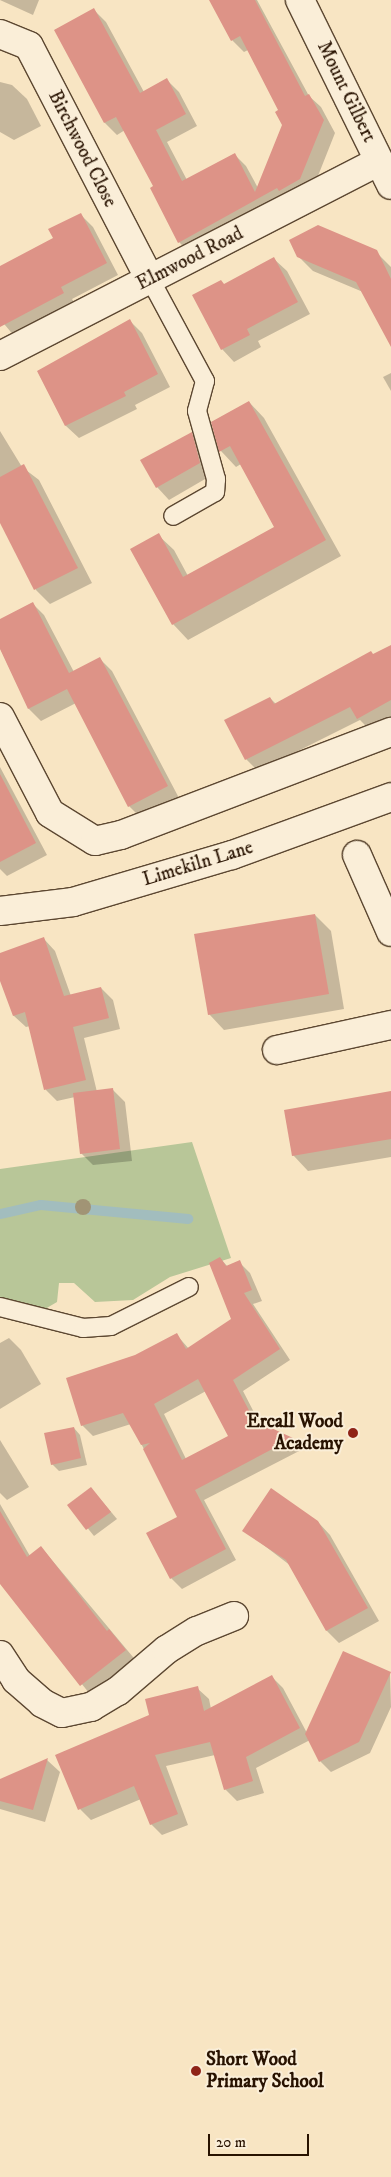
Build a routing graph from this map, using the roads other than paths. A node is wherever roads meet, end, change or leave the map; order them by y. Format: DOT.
graph roads {
  1 [pos="300,0"];
  2 [pos="0,34"];
  3 [pos="385,173"];
  4 [pos="150,279"];
  5 [pos="0,356"];
  6 [pos="173,516"];
  7 [pos="0,717"];
  8 [pos="391,732"];
  9 [pos="391,797"];
  10 [pos="357,855"];
  11 [pos="0,911"];
  12 [pos="391,932"];
  13 [pos="391,1028"];
  14 [pos="278,1050"];
  15 [pos="189,1287"];
  16 [pos="0,1307"];
  17 [pos="234,1616"];
  18 [pos="0,1655"];
  1 -- 3 [label="street, Mount Gilbert"];
  2 -- 4 [label="street, Birchwood Close"];
  3 -- 4 [label="street, Elmwood Road"];
  4 -- 5 [label="street, Elmwood Road"];
  4 -- 6 [label="lane"];
  7 -- 8 [label="street"];
  9 -- 11 [label="street, Limekiln Lane"];
  10 -- 12 [label="street"];
  13 -- 14 [label="street"];
  15 -- 16 [label="lane"];
  17 -- 18 [label="street"];
}
